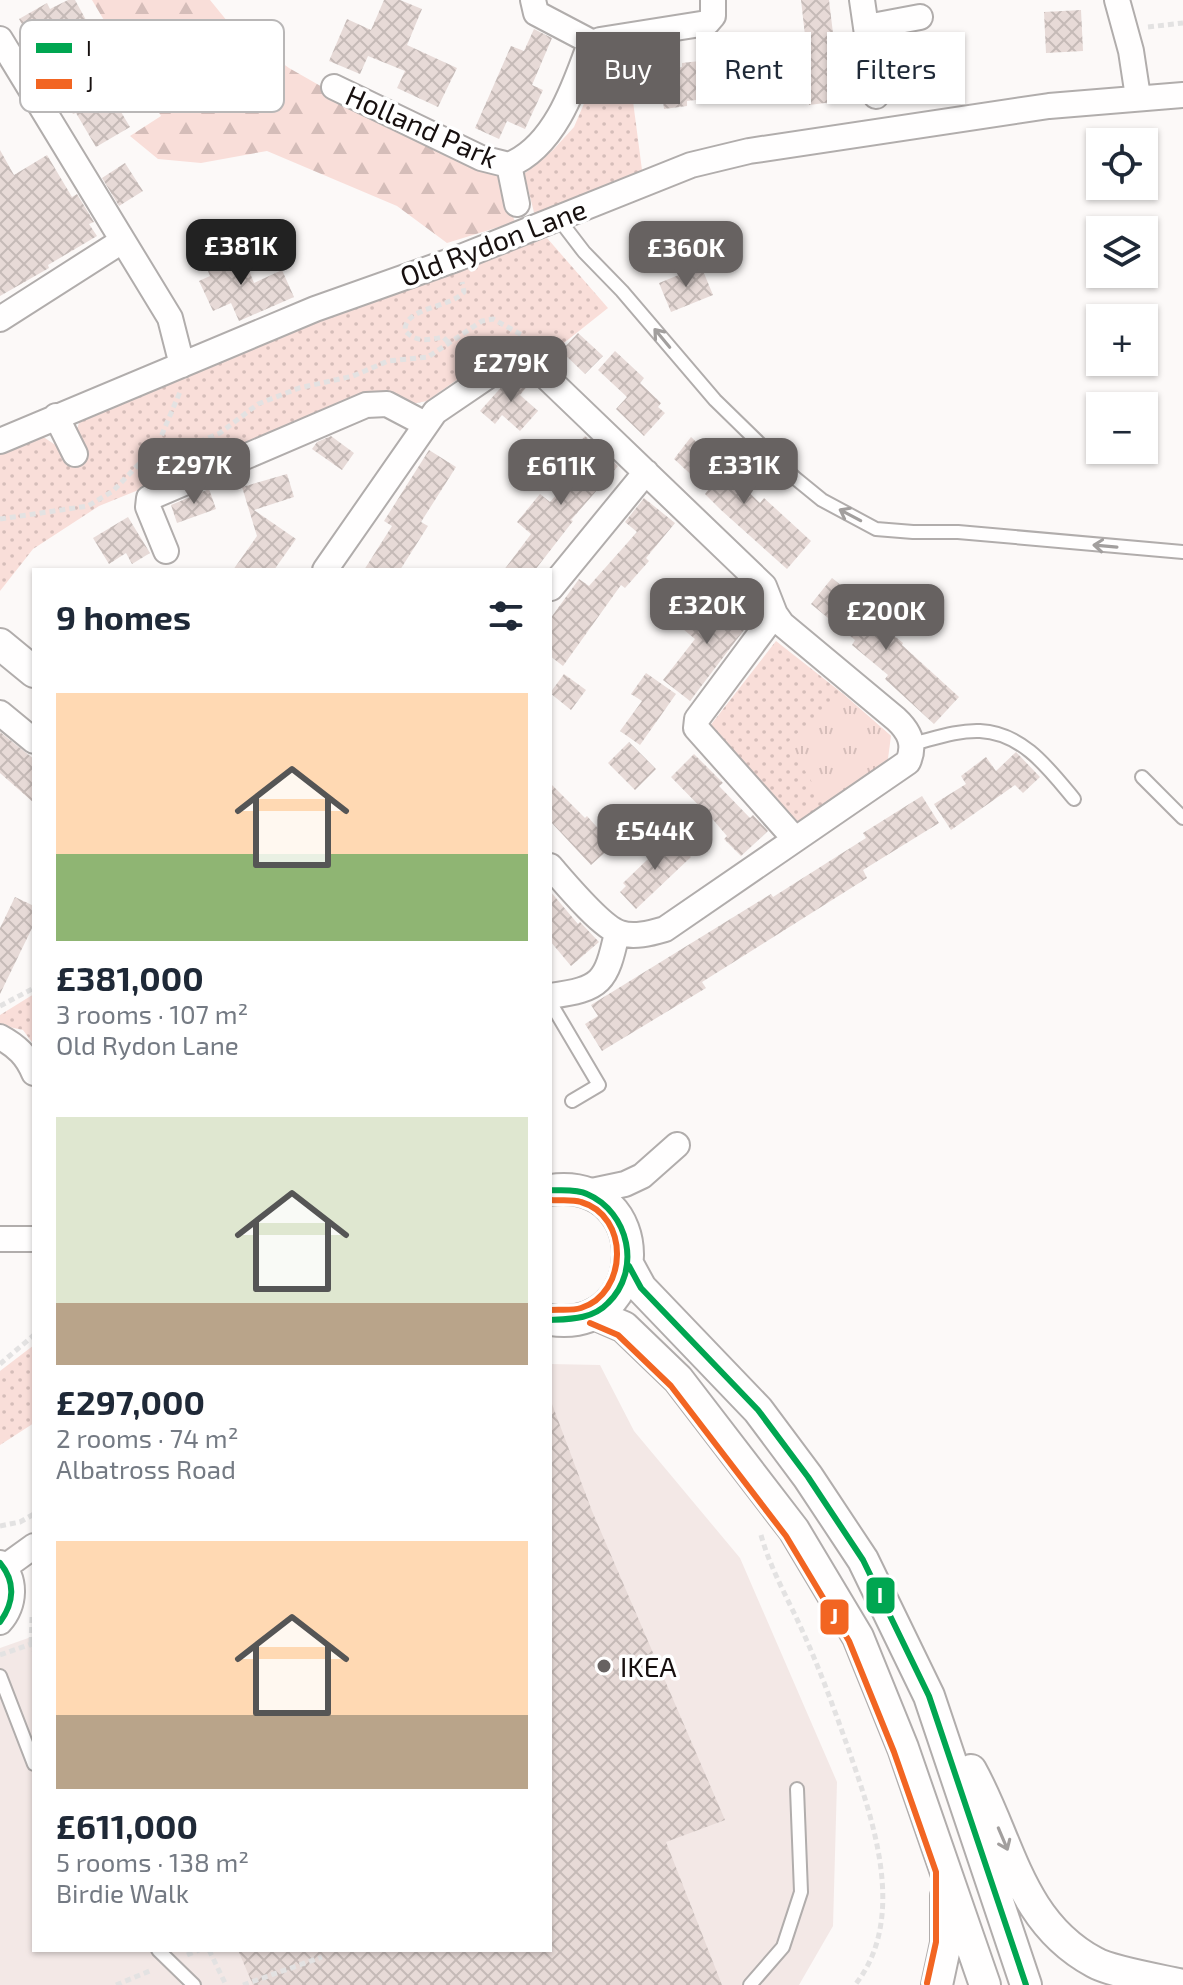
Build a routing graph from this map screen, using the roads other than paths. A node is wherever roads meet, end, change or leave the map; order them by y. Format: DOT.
graph roads {
  1 [pos="533,0"];
  2 [pos="713,0"];
  3 [pos="862,0"];
  4 [pos="1117,0"];
  5 [pos="920,17"];
  6 [pos="867,27"];
  7 [pos="650,32"];
  8 [pos="868,32"];
  9 [pos="576,34"];
  10 [pos="0,39"];
  11 [pos="20,72"];
  12 [pos="576,78"];
  13 [pos="334,87"];
  14 [pos="1183,95"];
  15 [pos="1138,97"];
  16 [pos="44,112"];
  17 [pos="509,165"];
  18 [pos="517,204"];
  19 [pos="558,217"];
  20 [pos="122,241"];
  21 [pos="0,319"];
  22 [pos="182,365"];
  23 [pos="56,416"];
  24 [pos="425,424"];
  25 [pos="0,441"];
  26 [pos="75,454"];
  27 [pos="646,472"];
  28 [pos="166,551"];
  29 [pos="1183,552"];
  30 [pos="326,568"];
  31 [pos="552,587"];
  32 [pos="775,614"];
  33 [pos="0,644"];
  34 [pos="32,670"];
  35 [pos="0,713"];
  36 [pos="32,739"];
  37 [pos="910,753"];
  38 [pos="1142,777"];
  39 [pos="1074,799"];
  40 [pos="1183,818"];
  41 [pos="794,838"];
  42 [pos="552,868"];
  43 [pos="617,933"];
  44 [pos="552,998"];
  45 [pos="552,1003"];
  46 [pos="0,1037"];
  47 [pos="32,1068"];
  48 [pos="572,1101"];
  49 [pos="677,1145"];
  50 [pos="642,1176"];
  51 [pos="552,1190"];
  52 [pos="587,1192"];
  53 [pos="622,1223"];
  54 [pos="0,1239"];
  55 [pos="32,1239"];
  56 [pos="629,1266"];
  57 [pos="594,1314"];
  58 [pos="552,1320"];
  59 [pos="32,1547"];
  60 [pos="2,1565"];
  61 [pos="0,1622"];
  62 [pos="0,1676"];
  63 [pos="929,1696"];
  64 [pos="32,1759"];
  65 [pos="797,1789"];
  66 [pos="946,1870"];
  67 [pos="160,1952"];
  68 [pos="194,1985"];
  69 [pos="750,1985"];
  70 [pos="937,1985"];
  71 [pos="985,1985"];
  72 [pos="1026,1985"];
  73 [pos="1183,1985"];
  1 -- 9 [label="street"];
  2 -- 7 [label="street"];
  3 -- 6 [label="street"];
  4 -- 15 [label="street"];
  5 -- 6 [label="street"];
  6 -- 8 [label="street"];
  10 -- 11 [label="street"];
  12 -- 17 [label="street, Holland Park"];
  13 -- 17 [label="street, Holland Park"];
  14 -- 15 [label="street, Old Rydon Lane"];
  15 -- 19 [label="street, Old Rydon Lane"];
  16 -- 20 [label="street"];
  17 -- 18 [label="street, Holland Park"];
  19 -- 22 [label="street, Old Rydon Lane"];
  29 -- 19 [label="lane, one-way"];
  20 -- 21 [label="street"];
  20 -- 22 [label="street"];
  22 -- 23 [label="street, Old Rydon Lane"];
  23 -- 25 [label="street, Old Rydon Lane"];
  23 -- 26 [label="street"];
  24 -- 27 [label="street"];
  24 -- 28 [label="street"];
  24 -- 30 [label="street"];
  27 -- 31 [label="street"];
  27 -- 32 [label="street"];
  32 -- 37 [label="street"];
  32 -- 41 [label="street"];
  33 -- 34 [label="street"];
  35 -- 36 [label="street"];
  37 -- 39 [label="lane"];
  37 -- 41 [label="street"];
  38 -- 40 [label="lane"];
  41 -- 43 [label="street"];
  42 -- 43 [label="street"];
  43 -- 44 [label="street"];
  45 -- 48 [label="lane"];
  46 -- 47 [label="street"];
  49 -- 50 [label="street"];
  50 -- 52 [label="street"];
  50 -- 53 [label="street"];
  51 -- 52 [label="street"];
  52 -- 53 [label="street"];
  53 -- 56 [label="street"];
  54 -- 55 [label="street"];
  56 -- 57 [label="street"];
  56 -- 63 [label="street"];
  57 -- 58 [label="street"];
  57 -- 66 [label="street"];
  59 -- 60 [label="street"];
  60 -- 61 [label="street"];
  62 -- 64 [label="lane"];
  63 -- 72 [label="street"];
  63 -- 73 [label="street, one-way"];
  65 -- 69 [label="lane"];
  66 -- 70 [label="street"];
  66 -- 71 [label="street"];
  67 -- 68 [label="lane"];
}
